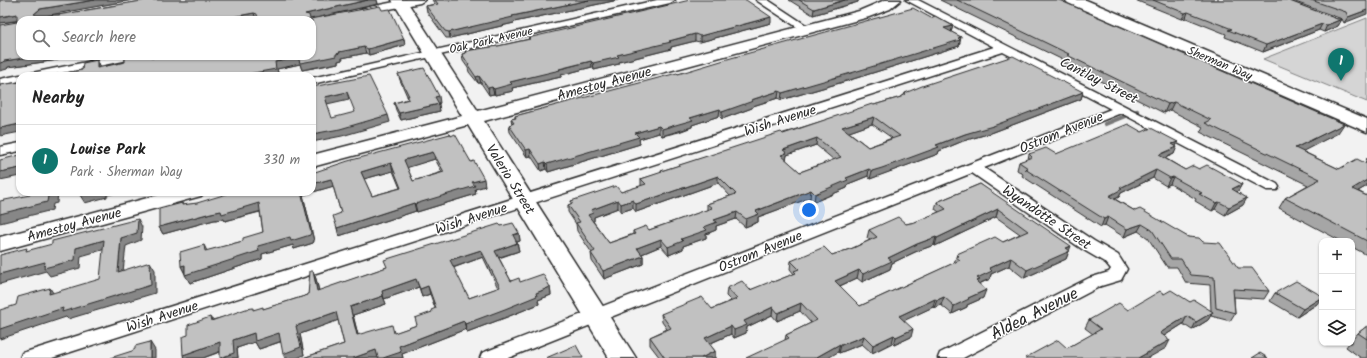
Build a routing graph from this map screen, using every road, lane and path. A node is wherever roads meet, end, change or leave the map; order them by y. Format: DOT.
graph roads {
  1 [pos="670,0"];
  2 [pos="761,0"];
  3 [pos="894,0"];
  4 [pos="911,0"];
  5 [pos="1073,0"];
  6 [pos="1098,0"];
  7 [pos="407,2"];
  8 [pos="357,12"];
  9 [pos="807,29"];
  10 [pos="1004,48"];
  11 [pos="434,53"];
  12 [pos="113,60"];
  13 [pos="52,72"];
  14 [pos="16,79"];
  15 [pos="316,80"];
  16 [pos="0,82"];
  17 [pos="1121,109"];
  18 [pos="1367,112"];
  19 [pos="473,118"];
  20 [pos="1367,126"];
  21 [pos="16,148"];
  22 [pos="0,151"];
  23 [pos="316,160"];
  24 [pos="974,167"];
  25 [pos="1272,187"];
  26 [pos="179,196"];
  27 [pos="524,201"];
  28 [pos="0,244"];
  29 [pos="1119,269"];
  30 [pos="596,316"];
  31 [pos="29,358"];
  32 [pos="489,358"];
  33 [pos="623,358"];
  34 [pos="947,358"];
  1 -- 11 [label="street, Oak Park Avenue"];
  2 -- 9 [label="street"];
  3 -- 9 [label="street, Amestoy Avenue"];
  4 -- 10 [label="street, Cantlay Street"];
  5 -- 20 [label="main road, Sherman Way"];
  6 -- 18 [label="main road, Sherman Way"];
  7 -- 8 [label="street"];
  7 -- 11 [label="street, Valerio Street"];
  9 -- 19 [label="street, Amestoy Avenue"];
  10 -- 17 [label="street, Cantlay Street"];
  10 -- 27 [label="street, Wish Avenue"];
  11 -- 15 [label="street, Oak Park Avenue"];
  11 -- 19 [label="street, Valerio Street"];
  12 -- 13 [label="street"];
  14 -- 16 [label="street"];
  17 -- 24 [label="street, Ostrom Avenue"];
  17 -- 25 [label="street, Cantlay Street"];
  19 -- 23 [label="street, Amestoy Avenue"];
  19 -- 27 [label="street, Valerio Street"];
  21 -- 22 [label="street"];
  24 -- 29 [label="street, Wyandotte Street"];
  24 -- 30 [label="street, Ostrom Avenue"];
  26 -- 28 [label="street, Amestoy Avenue"];
  27 -- 30 [label="street, Valerio Street"];
  27 -- 31 [label="street, Wish Avenue"];
  29 -- 34 [label="street, Aldea Avenue"];
  30 -- 32 [label="street, Ostrom Avenue"];
  30 -- 33 [label="street, Valerio Street"];
}
